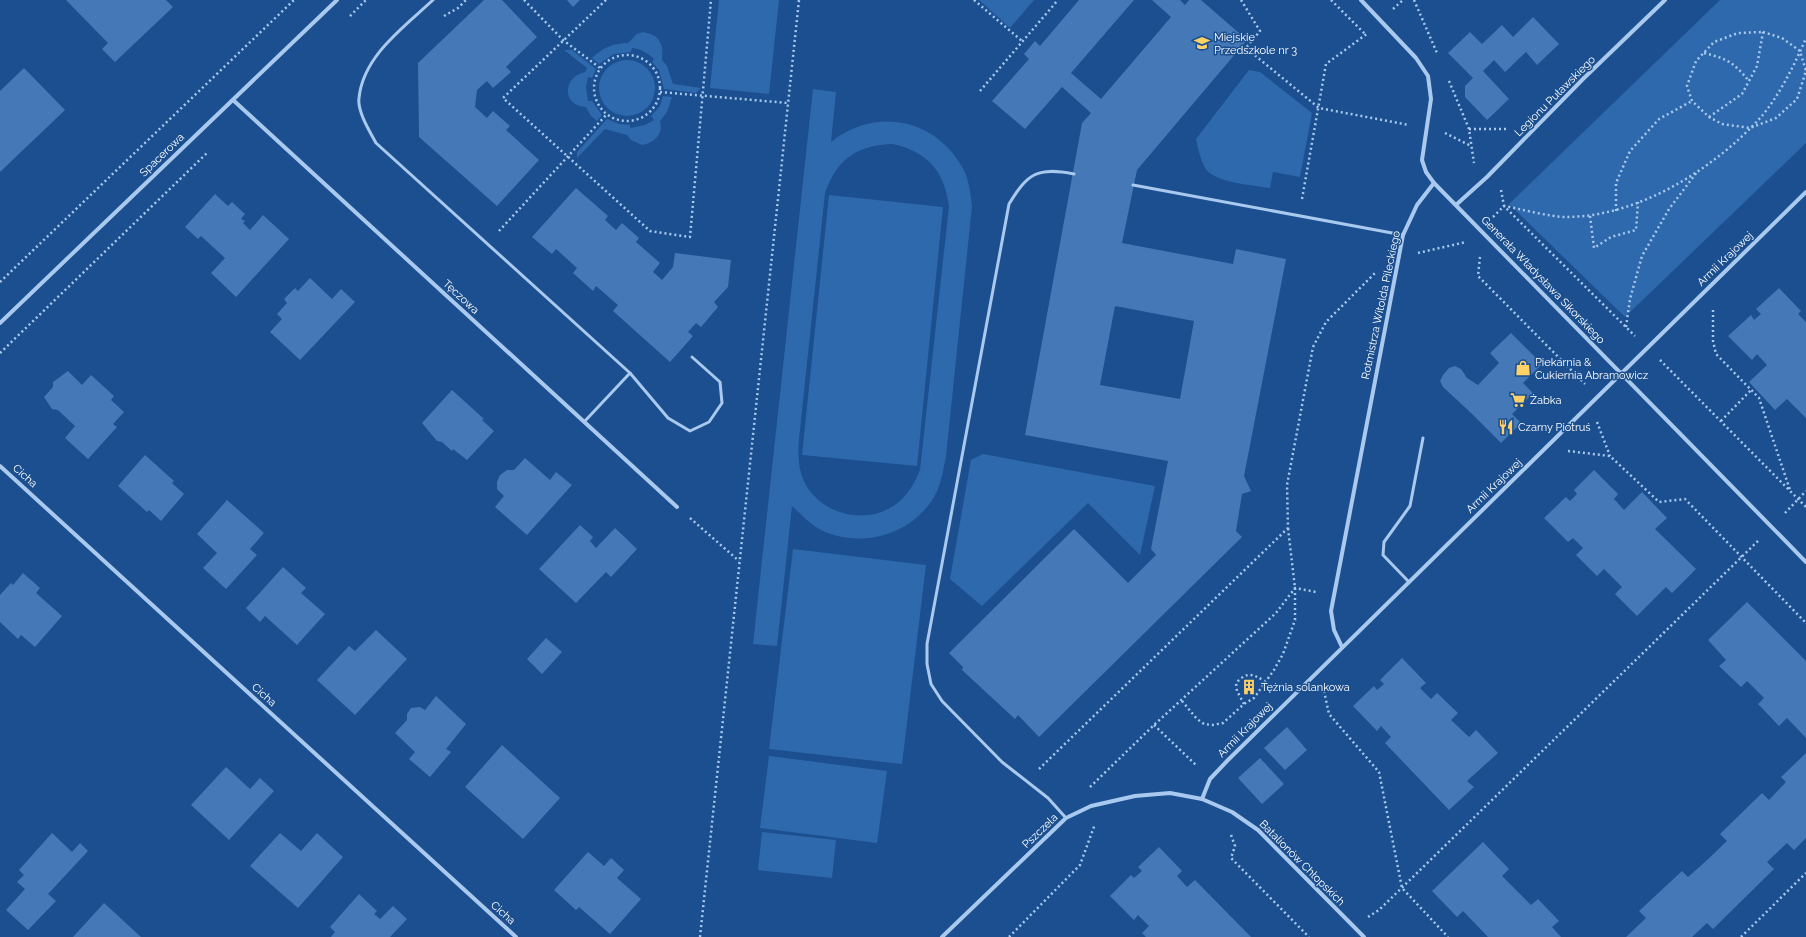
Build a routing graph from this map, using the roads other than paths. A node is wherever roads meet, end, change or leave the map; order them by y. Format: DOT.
graph roads {
  1 [pos="337,0"];
  2 [pos="432,0"];
  3 [pos="1361,0"];
  4 [pos="1665,0"];
  5 [pos="233,100"];
  6 [pos="1074,174"];
  7 [pos="1434,183"];
  8 [pos="1133,185"];
  9 [pos="1806,192"];
  10 [pos="1457,204"];
  11 [pos="1403,235"];
  12 [pos="0,323"];
  13 [pos="692,357"];
  14 [pos="630,373"];
  15 [pos="1622,373"];
  16 [pos="584,422"];
  17 [pos="1423,438"];
  18 [pos="0,466"];
  19 [pos="677,507"];
  20 [pos="1806,562"];
  21 [pos="1409,582"];
  22 [pos="1342,646"];
  23 [pos="1202,799"];
  24 [pos="1066,818"];
  25 [pos="516,937"];
  26 [pos="942,937"];
  27 [pos="1364,937"];
  1 -- 5 [label="street, Spacerowa"];
  2 -- 14 [label="lane"];
  3 -- 7 [label="street"];
  4 -- 10 [label="street, Legionu Puławskiego"];
  5 -- 12 [label="street, Spacerowa"];
  5 -- 16 [label="street, Tęczowa"];
  6 -- 24 [label="lane"];
  7 -- 10 [label="street, Generała Władysława Sikorskiego"];
  7 -- 11 [label="street, Rotmistrza Witolda Pileckiego"];
  8 -- 11 [label="lane"];
  9 -- 15 [label="street, Armii Krajowej"];
  10 -- 15 [label="street, Generała Władysława Sikorskiego"];
  11 -- 22 [label="street, Rotmistrza Witolda Pileckiego"];
  13 -- 14 [label="lane"];
  14 -- 16 [label="lane"];
  15 -- 20 [label="street, Generała Władysława Sikorskiego"];
  15 -- 21 [label="street, Armii Krajowej"];
  16 -- 19 [label="street, Tęczowa"];
  17 -- 21 [label="lane"];
  18 -- 25 [label="street, Cicha"];
  21 -- 22 [label="street, Armii Krajowej"];
  22 -- 23 [label="street, Armii Krajowej"];
  23 -- 24 [label="street, Pszczela"];
  23 -- 27 [label="street, Batalionów Chłopskich"];
  24 -- 26 [label="street, Pszczela"];
}
